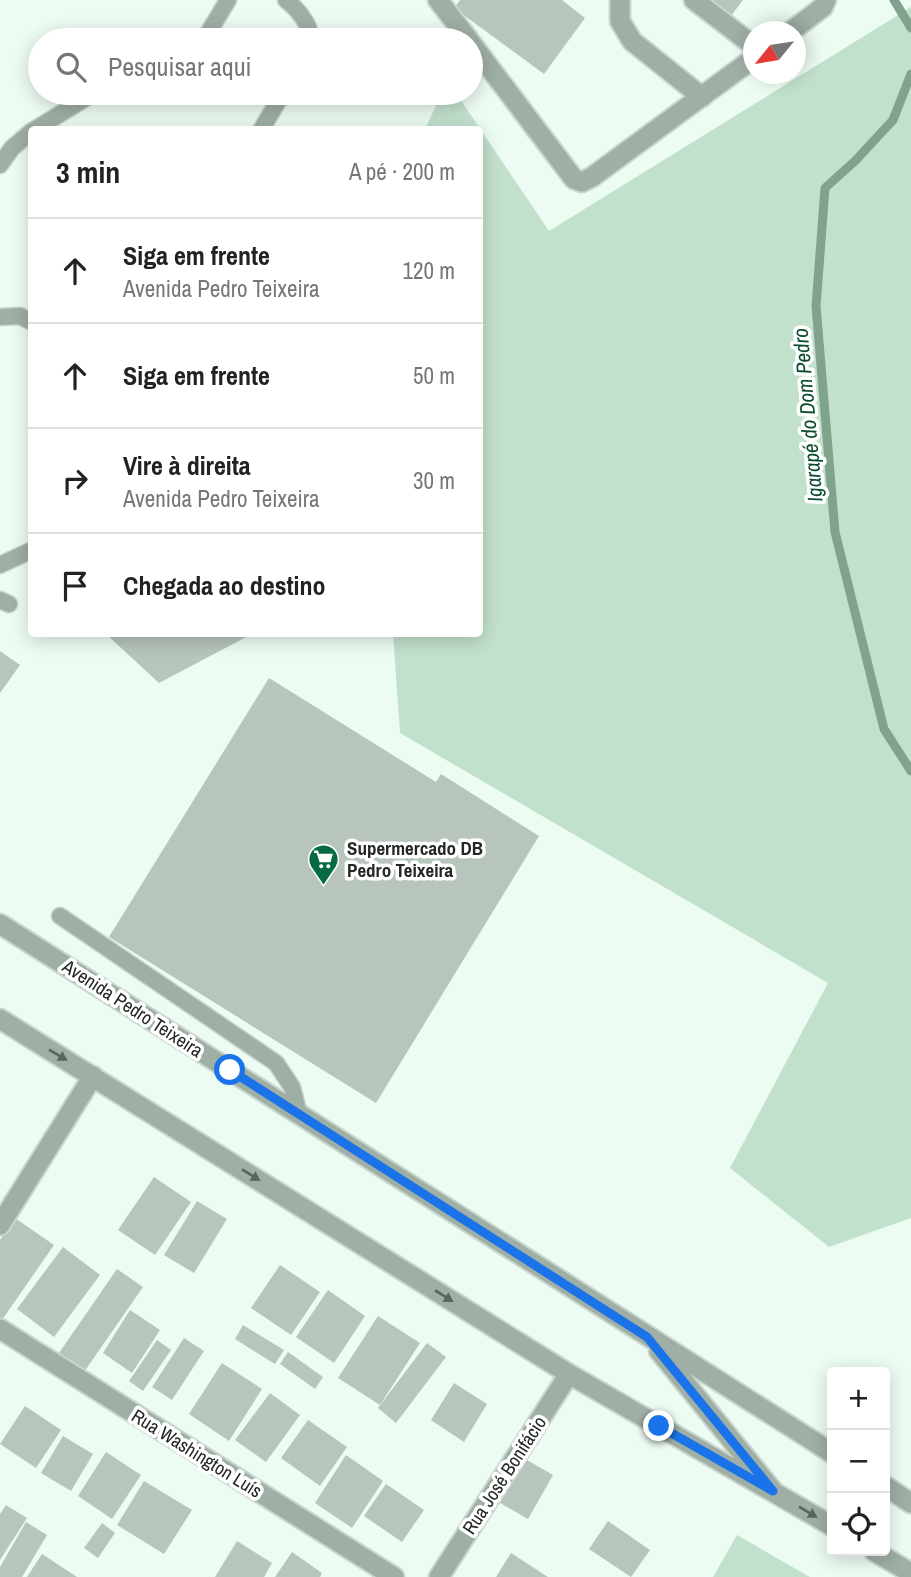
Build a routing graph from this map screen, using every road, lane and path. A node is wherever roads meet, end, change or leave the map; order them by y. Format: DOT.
graph roads {
  1 [pos="228,0"];
  2 [pos="286,0"];
  3 [pos="438,0"];
  4 [pos="620,0"];
  5 [pos="694,0"];
  6 [pos="825,0"];
  7 [pos="805,21"];
  8 [pos="211,28"];
  9 [pos="308,28"];
  10 [pos="459,28"];
  11 [pos="743,38"];
  12 [pos="483,59"];
  13 [pos="743,66"];
  14 [pos="702,97"];
  15 [pos="74,105"];
  16 [pos="276,105"];
  17 [pos="40,126"];
  18 [pos="263,126"];
  19 [pos="28,134"];
  20 [pos="0,165"];
  21 [pos="0,317"];
  22 [pos="28,320"];
  23 [pos="28,552"];
  24 [pos="0,565"];
  25 [pos="60,916"];
  26 [pos="0,924"];
  27 [pos="0,1019"];
  28 [pos="93,1076"];
  29 [pos="299,1114"];
  30 [pos="0,1225"];
  31 [pos="0,1329"];
  32 [pos="647,1337"];
  33 [pos="569,1374"];
  34 [pos="827,1450"];
  35 [pos="890,1489"];
  36 [pos="773,1491"];
  37 [pos="911,1503"];
  38 [pos="827,1523"];
  39 [pos="882,1556"];
  40 [pos="911,1573"];
  41 [pos="394,1577"];
  42 [pos="439,1577"];
  1 -- 8 [label="lane"];
  2 -- 9 [label="lane"];
  3 -- 10 [label="street"];
  4 -- 14 [label="street"];
  5 -- 11 [label="street"];
  6 -- 7 [label="street"];
  12 -- 14 [label="street"];
  13 -- 14 [label="street"];
  15 -- 17 [label="lane"];
  16 -- 18 [label="lane"];
  19 -- 20 [label="lane"];
  21 -- 22 [label="lane"];
  23 -- 24 [label="lane"];
  25 -- 29 [label="lane"];
  26 -- 29 [label="street, Avenida Pedro Teixeira"];
  27 -- 28 [label="street, one-way"];
  28 -- 30 [label="street"];
  28 -- 33 [label="street, one-way"];
  29 -- 32 [label="street, Avenida Pedro Teixeira"];
  31 -- 41 [label="street, Rua Washington Luís"];
  32 -- 34 [label="street, Avenida Pedro Teixeira"];
  32 -- 36 [label="street"];
  33 -- 36 [label="street"];
  33 -- 42 [label="street, Rua José Bonifácio"];
  35 -- 37 [label="street"];
  36 -- 38 [label="street, one-way"];
  39 -- 40 [label="street"];
}
